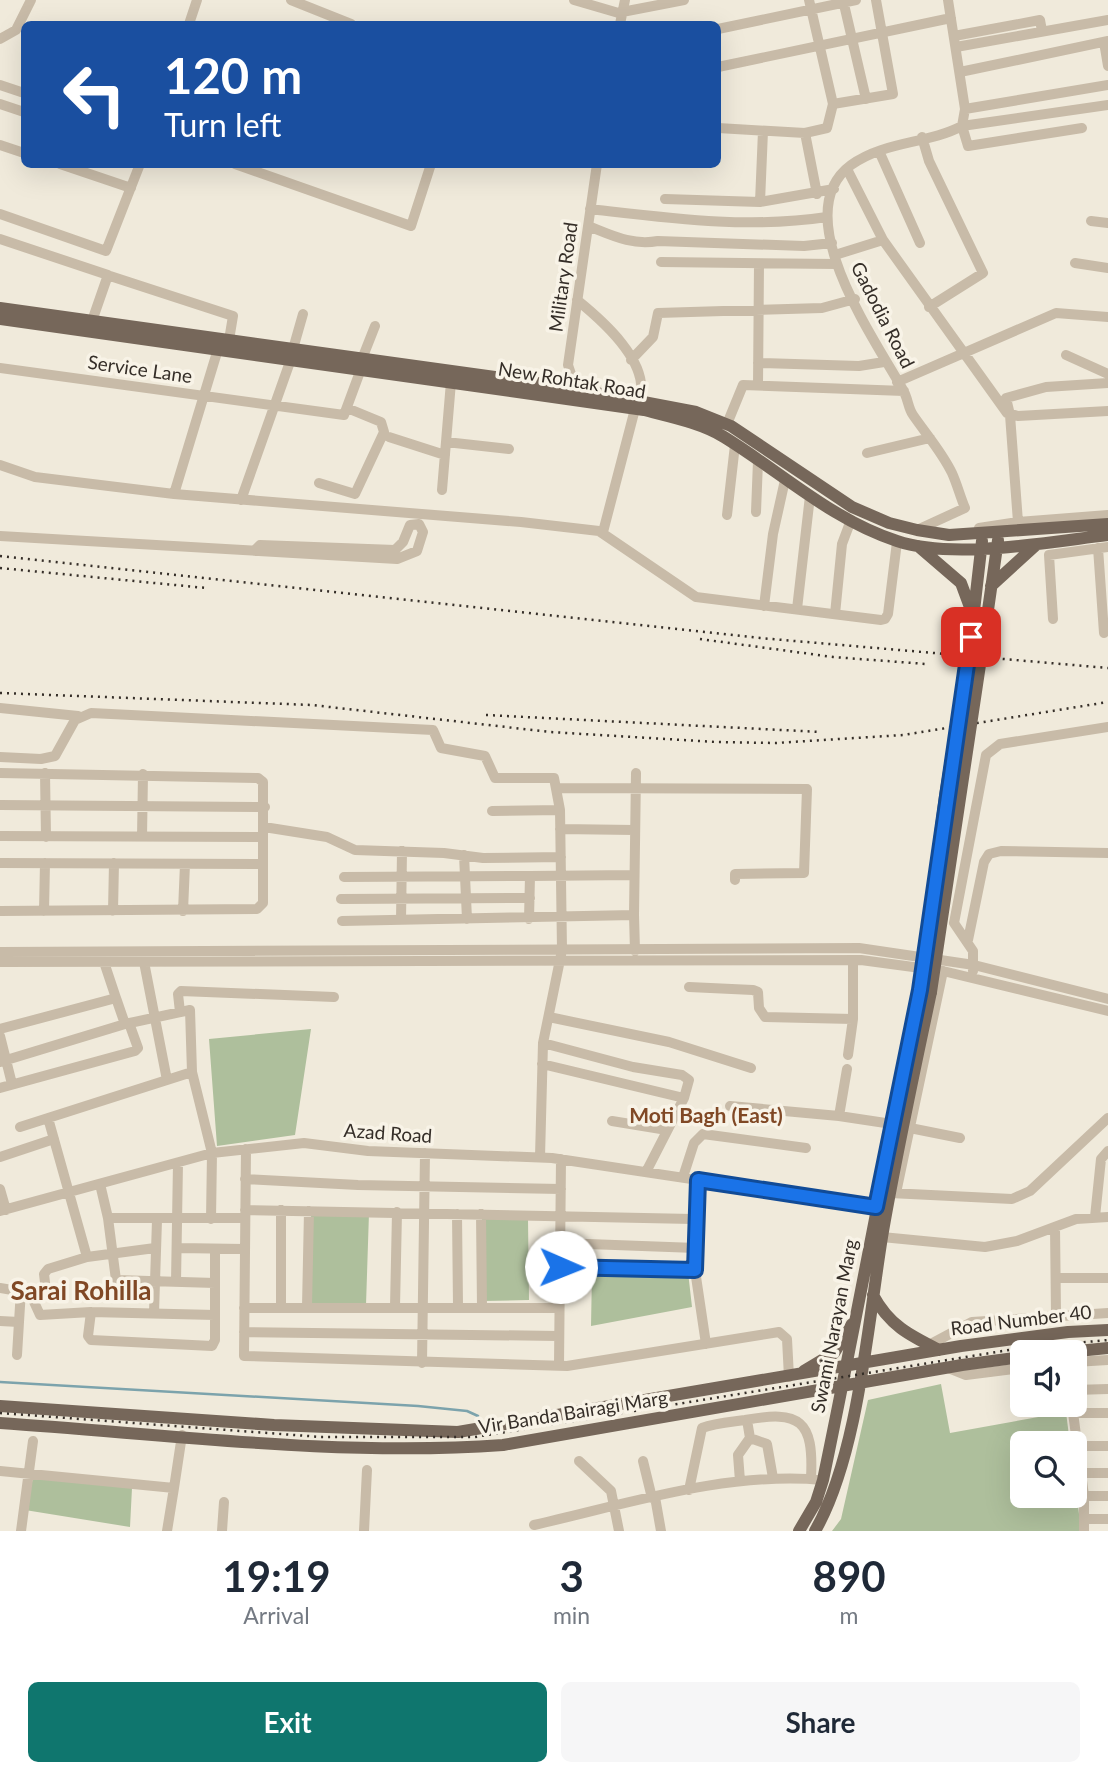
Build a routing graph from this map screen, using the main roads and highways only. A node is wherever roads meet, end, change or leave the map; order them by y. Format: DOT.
graph roads {
  1 [pos="0,308"];
  2 [pos="0,319"];
  3 [pos="292,354"];
  4 [pos="361,364"];
  5 [pos="638,404"];
  6 [pos="1108,524"];
  7 [pos="983,533"];
  8 [pos="1108,535"];
  9 [pos="998,539"];
  10 [pos="1038,543"];
  11 [pos="917,546"];
  12 [pos="981,547"];
  13 [pos="991,586"];
  14 [pos="973,618"];
  15 [pos="977,638"];
  16 [pos="925,991"];
  17 [pos="873,1295"];
  18 [pos="859,1313"];
  19 [pos="1108,1330"];
  20 [pos="934,1347"];
  21 [pos="1108,1348"];
  22 [pos="1087,1350"];
  23 [pos="1010,1359"];
  24 [pos="862,1364"];
  25 [pos="847,1366"];
  26 [pos="794,1376"];
  27 [pos="858,1383"];
  28 [pos="843,1385"];
  29 [pos="0,1406"];
  30 [pos="0,1423"];
  31 [pos="799,1531"];
  32 [pos="815,1531"];
  1 -- 3 [label="main road, New Rohtak Road"];
  2 -- 3 [label="main road, New Rohtak Road"];
  3 -- 4 [label="main road, New Rohtak Road"];
  4 -- 5 [label="main road, New Rohtak Road"];
  4 -- 5 [label="main road, New Rohtak Road"];
  5 -- 7 [label="main road, New Rohtak Road"];
  5 -- 11 [label="main road, New Rohtak Road"];
  6 -- 9 [label="main road, New Rohtak Road"];
  7 -- 9 [label="main road, New Rohtak Road"];
  7 -- 12 [label="main road"];
  8 -- 10 [label="main road, New Rohtak Road"];
  9 -- 10 [label="main road, New Rohtak Road"];
  9 -- 12 [label="main road, New Rohtak Road"];
  9 -- 13 [label="main road"];
  10 -- 13 [label="main road"];
  11 -- 12 [label="main road, New Rohtak Road"];
  11 -- 14 [label="main road"];
  12 -- 14 [label="main road"];
  13 -- 15 [label="main road"];
  14 -- 15 [label="main road"];
  15 -- 16 [label="main road, bridge"];
  16 -- 17 [label="main road, Swami Narayan Marg"];
  16 -- 18 [label="main road, Swami Narayan Marg"];
  17 -- 20 [label="main road"];
  17 -- 24 [label="main road, Swami Narayan Marg"];
  18 -- 25 [label="main road, Swami Narayan Marg"];
  18 -- 26 [label="main road"];
  19 -- 20 [label="main road, Road Number 40"];
  20 -- 24 [label="main road, Vir Banda Bairagi Marg"];
  21 -- 22 [label="main road"];
  23 -- 27 [label="main road, Vir Banda Bairagi Marg"];
  24 -- 25 [label="main road, Vir Banda Bairagi Marg"];
  24 -- 27 [label="main road, Swami Narayan Marg"];
  25 -- 26 [label="main road, Vir Banda Bairagi Marg"];
  25 -- 28 [label="main road, Swami Narayan Marg"];
  26 -- 29 [label="main road, Vir Banda Bairagi Marg"];
  27 -- 28 [label="main road, Vir Banda Bairagi Marg"];
  27 -- 32 [label="main road, Swami Narayan Marg"];
  28 -- 30 [label="main road, Vir Banda Bairagi Marg"];
  28 -- 31 [label="main road, Swami Narayan Marg"];
}
